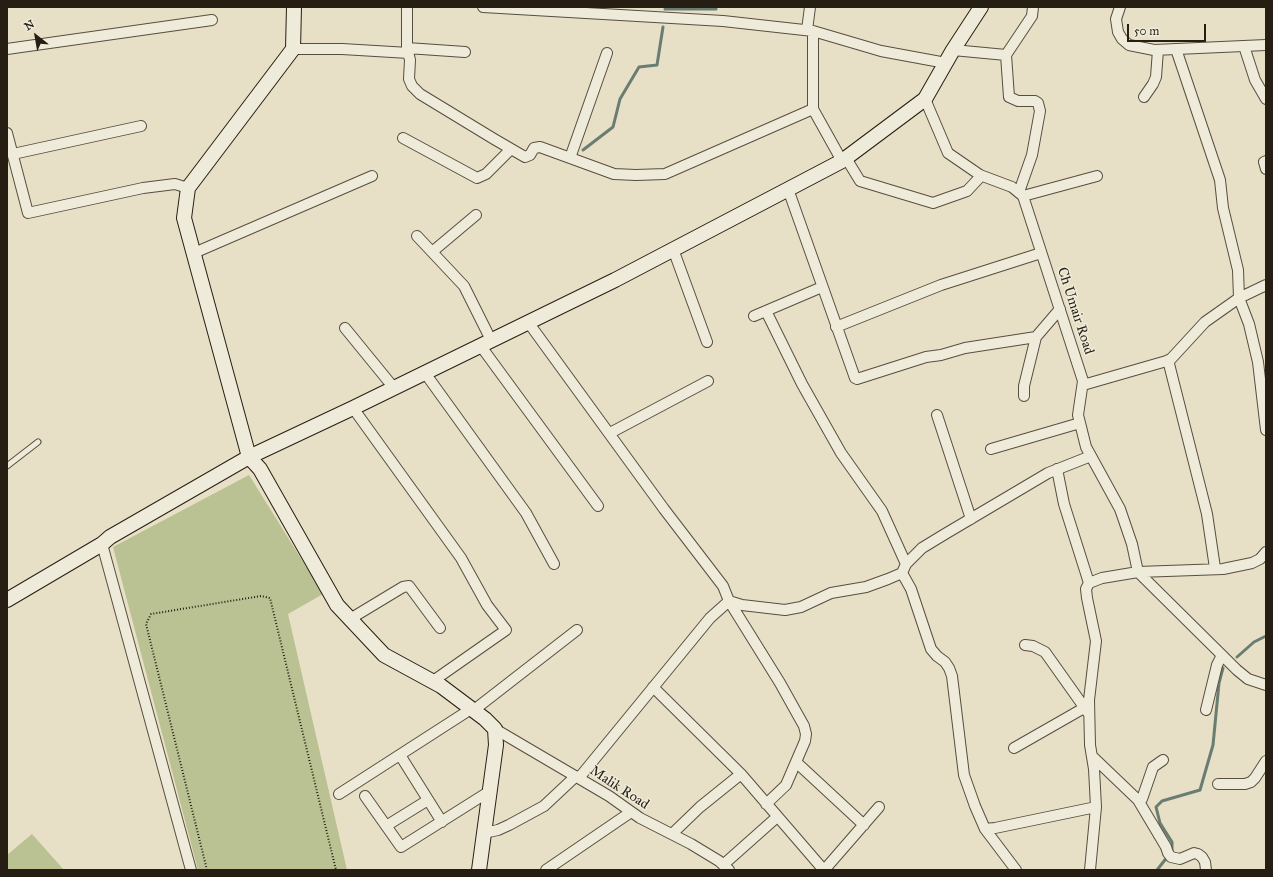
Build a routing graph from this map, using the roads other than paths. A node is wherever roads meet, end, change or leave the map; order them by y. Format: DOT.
graph roads {
  1 [pos="294,7"];
  2 [pos="407,7"];
  3 [pos="490,7"];
  4 [pos="810,7"];
  5 [pos="981,7"];
  6 [pos="1033,7"];
  7 [pos="1120,7"];
  8 [pos="562,9"];
  9 [pos="212,20"];
  10 [pos="810,31"];
  11 [pos="1266,45"];
  12 [pos="1244,46"];
  13 [pos="293,48"];
  14 [pos="7,49"];
  15 [pos="1176,49"];
  16 [pos="953,50"];
  17 [pos="1158,50"];
  18 [pos="408,51"];
  19 [pos="465,52"];
  20 [pos="607,53"];
  21 [pos="1006,55"];
  22 [pos="946,63"];
  23 [pos="1144,97"];
  24 [pos="925,99"];
  25 [pos="1266,99"];
  26 [pos="812,109"];
  27 [pos="141,126"];
  28 [pos="7,133"];
  29 [pos="403,138"];
  30 [pos="511,149"];
  31 [pos="13,154"];
  32 [pos="570,158"];
  33 [pos="844,160"];
  34 [pos="1266,161"];
  35 [pos="1266,169"];
  36 [pos="372,176"];
  37 [pos="981,176"];
  38 [pos="1097,176"];
  39 [pos="188,188"];
  40 [pos="788,190"];
  41 [pos="1021,194"];
  42 [pos="476,215"];
  43 [pos="417,236"];
  44 [pos="673,249"];
  45 [pos="432,252"];
  46 [pos="194,253"];
  47 [pos="1042,253"];
  48 [pos="1266,285"];
  49 [pos="822,287"];
  50 [pos="1240,298"];
  51 [pos="1060,309"];
  52 [pos="766,311"];
  53 [pos="754,316"];
  54 [pos="528,322"];
  55 [pos="836,327"];
  56 [pos="345,328"];
  57 [pos="1036,337"];
  58 [pos="707,342"];
  59 [pos="486,343"];
  60 [pos="1168,360"];
  61 [pos="425,373"];
  62 [pos="708,381"];
  63 [pos="1083,385"];
  64 [pos="394,388"];
  65 [pos="1024,396"];
  66 [pos="353,408"];
  67 [pos="937,415"];
  68 [pos="1080,423"];
  69 [pos="1266,430"];
  70 [pos="610,433"];
  71 [pos="38,442"];
  72 [pos="991,449"];
  73 [pos="1091,456"];
  74 [pos="249,457"];
  75 [pos="7,466"];
  76 [pos="1057,469"];
  77 [pos="598,506"];
  78 [pos="971,519"];
  79 [pos="102,544"];
  80 [pos="1266,552"];
  81 [pos="554,564"];
  82 [pos="1215,568"];
  83 [pos="904,569"];
  84 [pos="1138,572"];
  85 [pos="1089,583"];
  86 [pos="7,600"];
  87 [pos="729,601"];
  88 [pos="350,618"];
  89 [pos="440,628"];
  90 [pos="577,630"];
  91 [pos="1025,645"];
  92 [pos="1222,655"];
  93 [pos="433,681"];
  94 [pos="1266,685"];
  95 [pos="653,687"];
  96 [pos="473,710"];
  97 [pos="1206,710"];
  98 [pos="1087,711"];
  99 [pos="495,729"];
  100 [pos="1014,748"];
  101 [pos="400,755"];
  102 [pos="1092,756"];
  103 [pos="1163,760"];
  104 [pos="1266,761"];
  105 [pos="796,762"];
  106 [pos="741,774"];
  107 [pos="578,777"];
  108 [pos="1218,784"];
  109 [pos="490,791"];
  110 [pos="339,794"];
  111 [pos="365,796"];
  112 [pos="428,800"];
  113 [pos="1138,800"];
  114 [pos="766,804"];
  115 [pos="1096,807"];
  116 [pos="879,808"];
  117 [pos="631,812"];
  118 [pos="777,817"];
  119 [pos="442,822"];
  120 [pos="864,825"];
  121 [pos="386,826"];
  122 [pos="985,829"];
  123 [pos="484,833"];
  124 [pos="672,834"];
  125 [pos="726,867"];
  126 [pos="191,870"];
  127 [pos="480,870"];
  128 [pos="546,870"];
  129 [pos="1016,870"];
  130 [pos="1090,870"];
  131 [pos="1206,870"];
  1 -- 13 [label="street"];
  2 -- 18 [label="street"];
  3 -- 8 [label="street"];
  4 -- 10 [label="street"];
  5 -- 16 [label="street"];
  6 -- 21 [label="street"];
  7 -- 17 [label="street"];
  8 -- 10 [label="street"];
  9 -- 14 [label="street"];
  10 -- 22 [label="street"];
  10 -- 26 [label="street"];
  11 -- 12 [label="street"];
  12 -- 15 [label="street"];
  12 -- 25 [label="street"];
  13 -- 18 [label="street"];
  13 -- 39 [label="street"];
  15 -- 17 [label="street"];
  15 -- 50 [label="street"];
  16 -- 21 [label="street"];
  16 -- 22 [label="street"];
  17 -- 23 [label="street"];
  18 -- 19 [label="street"];
  18 -- 30 [label="street"];
  20 -- 32 [label="street"];
  21 -- 41 [label="street"];
  22 -- 24 [label="street"];
  24 -- 33 [label="street"];
  24 -- 37 [label="street"];
  26 -- 32 [label="street"];
  26 -- 33 [label="street"];
  27 -- 31 [label="street"];
  28 -- 31 [label="street"];
  29 -- 30 [label="street"];
  30 -- 32 [label="street"];
  31 -- 39 [label="street"];
  33 -- 37 [label="street"];
  33 -- 40 [label="street"];
  34 -- 35 [label="street"];
  36 -- 46 [label="street"];
  37 -- 41 [label="street"];
  38 -- 41 [label="street"];
  39 -- 46 [label="street"];
  40 -- 44 [label="street"];
  40 -- 49 [label="street"];
  41 -- 47 [label="street, Ch Umair Road"];
  42 -- 45 [label="street"];
  43 -- 45 [label="street"];
  44 -- 54 [label="street"];
  44 -- 58 [label="street"];
  45 -- 59 [label="street"];
  46 -- 74 [label="street"];
  47 -- 51 [label="street, Ch Umair Road"];
  47 -- 55 [label="street"];
  48 -- 50 [label="street"];
  49 -- 52 [label="street"];
  49 -- 55 [label="street"];
  50 -- 60 [label="street"];
  50 -- 69 [label="street"];
  51 -- 57 [label="street"];
  51 -- 63 [label="street, Ch Umair Road"];
  52 -- 53 [label="street"];
  52 -- 83 [label="street"];
  54 -- 59 [label="street"];
  54 -- 70 [label="street"];
  55 -- 57 [label="street"];
  56 -- 64 [label="street"];
  57 -- 65 [label="street"];
  59 -- 61 [label="street"];
  59 -- 77 [label="street"];
  60 -- 63 [label="street"];
  60 -- 82 [label="street"];
  61 -- 64 [label="street"];
  61 -- 81 [label="street"];
  62 -- 70 [label="street"];
  63 -- 68 [label="street, Ch Umair Road"];
  64 -- 66 [label="street"];
  66 -- 74 [label="street"];
  66 -- 93 [label="street"];
  67 -- 78 [label="street"];
  68 -- 72 [label="street"];
  68 -- 73 [label="street, Ch Umair Road"];
  70 -- 87 [label="street"];
  71 -- 75 [label="lane"];
  73 -- 76 [label="street"];
  73 -- 84 [label="street, Ch Umair Road"];
  74 -- 79 [label="street"];
  74 -- 88 [label="street"];
  76 -- 78 [label="street"];
  76 -- 85 [label="street"];
  78 -- 83 [label="street"];
  79 -- 86 [label="street"];
  79 -- 126 [label="street"];
  80 -- 82 [label="street"];
  82 -- 84 [label="street"];
  83 -- 87 [label="street"];
  83 -- 122 [label="street"];
  84 -- 85 [label="street"];
  84 -- 92 [label="street"];
  85 -- 98 [label="street"];
  87 -- 95 [label="street"];
  87 -- 105 [label="street"];
  88 -- 89 [label="street"];
  88 -- 93 [label="street"];
  90 -- 96 [label="street"];
  91 -- 98 [label="street"];
  92 -- 94 [label="street"];
  92 -- 97 [label="street"];
  93 -- 96 [label="street"];
  95 -- 106 [label="street"];
  95 -- 107 [label="street"];
  96 -- 99 [label="street"];
  96 -- 101 [label="street"];
  98 -- 100 [label="street"];
  98 -- 102 [label="street"];
  99 -- 107 [label="street, Malik Road"];
  99 -- 109 [label="street"];
  101 -- 110 [label="street"];
  101 -- 112 [label="street"];
  102 -- 113 [label="street"];
  102 -- 115 [label="street"];
  103 -- 113 [label="street"];
  104 -- 108 [label="street"];
  105 -- 114 [label="street"];
  105 -- 120 [label="street"];
  106 -- 114 [label="street"];
  106 -- 124 [label="street"];
  107 -- 117 [label="street, Malik Road"];
  107 -- 123 [label="street"];
  109 -- 119 [label="street"];
  109 -- 123 [label="street"];
  111 -- 121 [label="street"];
  112 -- 119 [label="street"];
  112 -- 121 [label="street"];
  113 -- 131 [label="street"];
  114 -- 118 [label="street"];
  115 -- 122 [label="street"];
  115 -- 130 [label="street"];
  116 -- 120 [label="street"];
  117 -- 124 [label="street, Malik Road"];
  117 -- 128 [label="street"];
  118 -- 120 [label="street"];
  118 -- 125 [label="street"];
  119 -- 121 [label="street"];
  122 -- 129 [label="street"];
  123 -- 127 [label="street"];
  124 -- 125 [label="street, Malik Road"];
}
